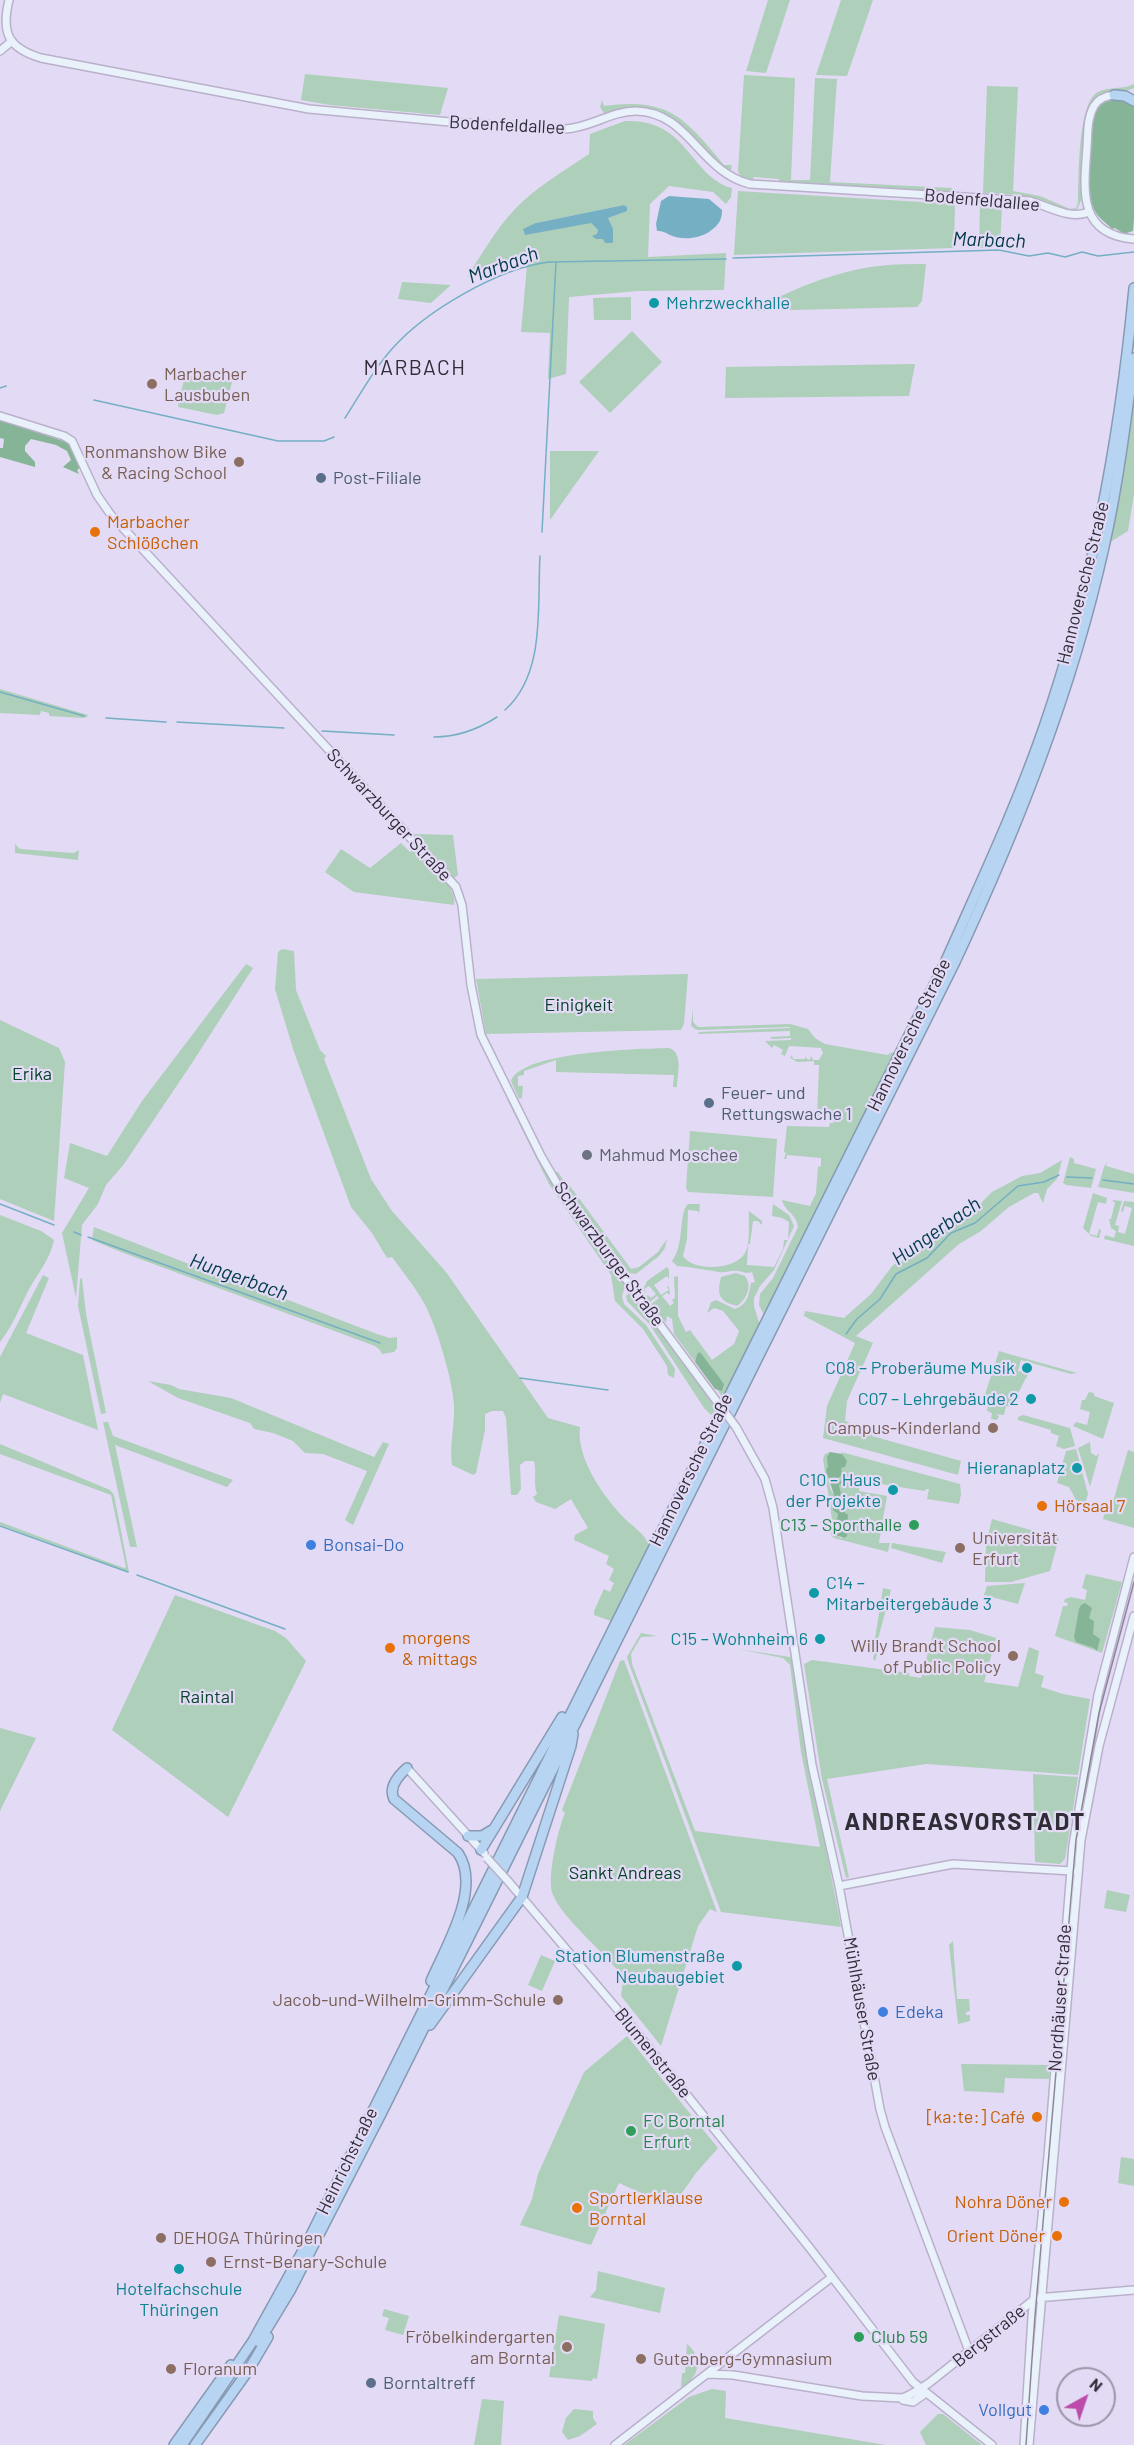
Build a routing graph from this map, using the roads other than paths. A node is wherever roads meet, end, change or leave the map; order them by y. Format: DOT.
graph roads {
  1 [pos="9,0"];
  2 [pos="12,41"];
  3 [pos="0,51"];
  4 [pos="1134,90"];
  5 [pos="1114,95"];
  6 [pos="1134,101"];
  7 [pos="1089,212"];
  8 [pos="1133,239"];
  9 [pos="1134,288"];
  10 [pos="1134,358"];
  11 [pos="0,416"];
  12 [pos="1134,1557"];
  13 [pos="1134,1616"];
  14 [pos="797,1656"];
  15 [pos="578,1696"];
  16 [pos="573,1726"];
  17 [pos="406,1767"];
  18 [pos="494,1829"];
  19 [pos="468,1836"];
  20 [pos="484,1854"];
  21 [pos="1074,1871"];
  22 [pos="501,1874"];
  23 [pos="839,1886"];
  24 [pos="522,1897"];
  25 [pos="426,2005"];
  26 [pos="416,2044"];
  27 [pos="832,2277"];
  28 [pos="1134,2290"];
  29 [pos="1037,2298"];
  30 [pos="269,2320"];
  31 [pos="969,2351"];
  32 [pos="708,2374"];
  33 [pos="919,2387"];
  34 [pos="926,2392"];
  35 [pos="895,2399"];
  36 [pos="174,2445"];
  37 [pos="182,2445"];
  38 [pos="187,2445"];
  39 [pos="195,2445"];
  40 [pos="615,2445"];
  41 [pos="992,2445"];
  42 [pos="1024,2445"];
  43 [pos="1029,2445"];
  1 -- 2 [label="street"];
  2 -- 3 [label="street"];
  2 -- 7 [label="street, Bodenfeldallee"];
  4 -- 5 [label="highway"];
  5 -- 6 [label="highway"];
  5 -- 7 [label="street"];
  7 -- 8 [label="street"];
  9 -- 15 [label="highway, Hannoversche Straße"];
  10 -- 16 [label="highway, Hannoversche Straße"];
  11 -- 14 [label="street, Schwarzburger Straße, bridge"];
  12 -- 21 [label="street, Nordhäuser Straße"];
  13 -- 21 [label="street, Nordhäuser Straße"];
  14 -- 23 [label="street, Mühlhäuser Straße"];
  15 -- 18 [label="highway"];
  15 -- 22 [label="highway, Hannoversche Straße"];
  16 -- 22 [label="highway, Hannoversche Straße"];
  16 -- 24 [label="highway"];
  17 -- 19 [label="street, Blumenstraße"];
  17 -- 25 [label="highway"];
  18 -- 19 [label="highway"];
  18 -- 20 [label="highway"];
  19 -- 20 [label="street, Blumenstraße"];
  20 -- 22 [label="street, Blumenstraße, bridge"];
  21 -- 23 [label="street"];
  21 -- 29 [label="street, Nordhäuser Straße"];
  22 -- 24 [label="street, Blumenstraße"];
  22 -- 25 [label="highway, Heinrichstraße"];
  22 -- 26 [label="highway, Heinrichstraße"];
  23 -- 31 [label="street, Mühlhäuser Straße"];
  24 -- 26 [label="highway"];
  24 -- 27 [label="street, Blumenstraße"];
  25 -- 30 [label="highway, Heinrichstraße"];
  26 -- 30 [label="highway, Heinrichstraße"];
  27 -- 32 [label="street"];
  27 -- 33 [label="street, Blumenstraße"];
  28 -- 29 [label="street, Bergstraße"];
  29 -- 31 [label="street, Bergstraße"];
  29 -- 42 [label="street, Nordhäuser Straße"];
  29 -- 43 [label="street, Nordhäuser Straße"];
  30 -- 36 [label="highway"];
  30 -- 37 [label="highway, Heinrichstraße"];
  30 -- 38 [label="highway, Heinrichstraße"];
  30 -- 39 [label="highway"];
  31 -- 33 [label="street, Bergstraße"];
  32 -- 35 [label="street"];
  32 -- 40 [label="street"];
  33 -- 34 [label="street, Blumenstraße"];
  33 -- 35 [label="street, Bergstraße"];
  34 -- 35 [label="street"];
  34 -- 41 [label="street, Blumenstraße"];
}
